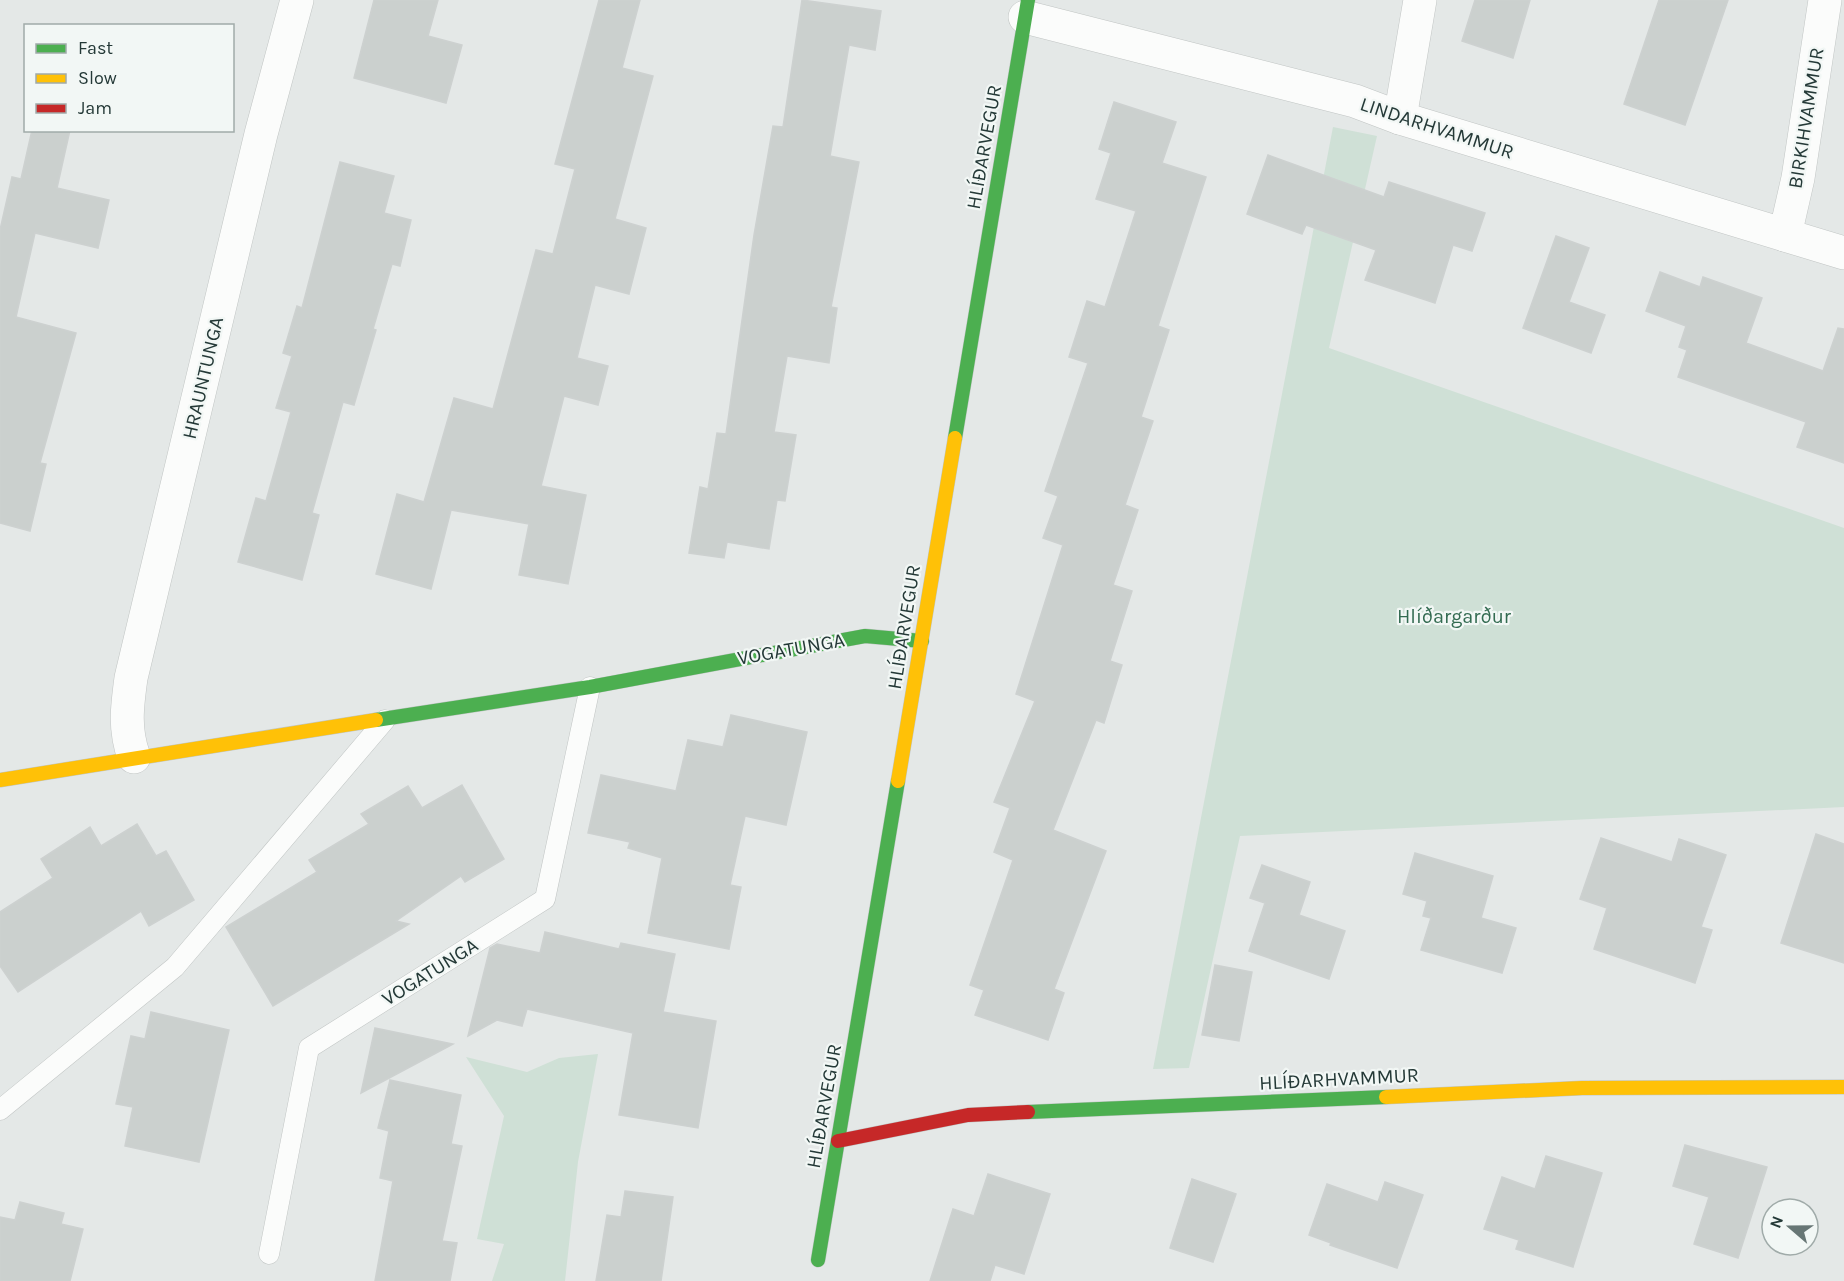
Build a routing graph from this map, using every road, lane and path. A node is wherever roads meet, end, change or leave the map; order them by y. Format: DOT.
graph roads {
  1 [pos="297,0"];
  2 [pos="1420,0"];
  3 [pos="1825,0"];
  4 [pos="1027,9"];
  5 [pos="1400,118"];
  6 [pos="1785,236"];
  7 [pos="1844,253"];
  8 [pos="922,640"];
  9 [pos="590,687"];
  10 [pos="385,720"];
  11 [pos="134,757"];
  12 [pos="0,780"];
  13 [pos="1844,1088"];
  14 [pos="0,1110"];
  15 [pos="838,1141"];
  16 [pos="269,1254"];
  17 [pos="818,1260"];
  1 -- 11 [label="street, HRAUNTUNGA"];
  2 -- 5 [label="street"];
  3 -- 6 [label="street, BIRKIHVAMMUR"];
  4 -- 5 [label="street, LINDARHVAMMUR"];
  4 -- 8 [label="street, HLÍÐARVEGUR"];
  5 -- 6 [label="street, LINDARHVAMMUR"];
  6 -- 7 [label="street, LINDARHVAMMUR"];
  8 -- 9 [label="street, VOGATUNGA"];
  8 -- 15 [label="street, HLÍÐARVEGUR"];
  9 -- 10 [label="street, VOGATUNGA"];
  9 -- 16 [label="lane, VOGATUNGA"];
  10 -- 11 [label="street, VOGATUNGA"];
  10 -- 14 [label="lane"];
  11 -- 12 [label="street, VOGATUNGA"];
  13 -- 15 [label="street, HLÍÐARHVAMMUR"];
  15 -- 17 [label="street, HLÍÐARVEGUR"];
}
